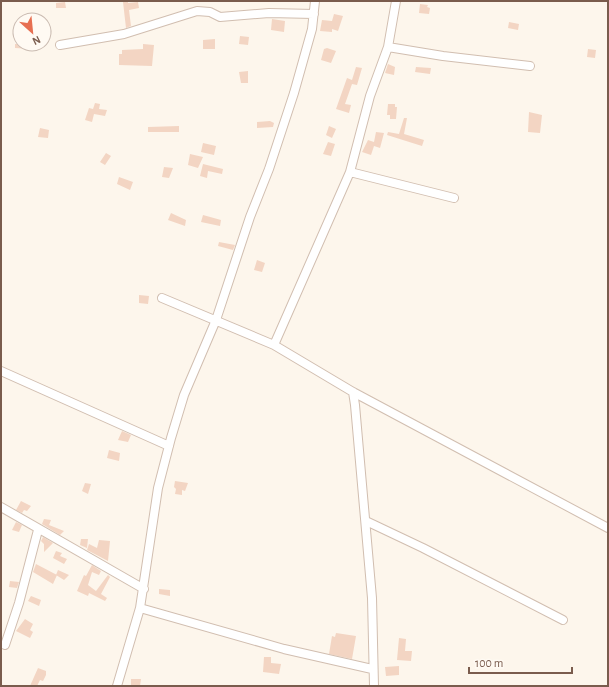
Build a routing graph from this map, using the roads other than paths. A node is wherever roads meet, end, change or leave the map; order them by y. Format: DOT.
graph roads {
  1 [pos="315,1"];
  2 [pos="396,1"];
  3 [pos="314,14"];
  4 [pos="60,45"];
  5 [pos="388,47"];
  6 [pos="530,66"];
  7 [pos="350,172"];
  8 [pos="454,198"];
  9 [pos="162,298"];
  10 [pos="216,320"];
  11 [pos="274,345"];
  12 [pos="1,372"];
  13 [pos="353,392"];
  14 [pos="168,446"];
  15 [pos="1,507"];
  16 [pos="366,521"];
  17 [pos="608,528"];
  18 [pos="38,530"];
  19 [pos="144,589"];
  20 [pos="140,608"];
  21 [pos="563,620"];
  22 [pos="5,645"];
  23 [pos="372,670"];
  24 [pos="118,686"];
  25 [pos="374,686"];
  1 -- 3 [label="street"];
  2 -- 5 [label="street"];
  3 -- 4 [label="street"];
  3 -- 10 [label="street"];
  5 -- 6 [label="street"];
  5 -- 7 [label="street"];
  7 -- 8 [label="street"];
  7 -- 11 [label="street"];
  9 -- 10 [label="street"];
  10 -- 11 [label="street"];
  10 -- 14 [label="street"];
  11 -- 13 [label="street"];
  12 -- 14 [label="street"];
  13 -- 16 [label="street"];
  13 -- 17 [label="street"];
  14 -- 19 [label="street"];
  15 -- 18 [label="street"];
  16 -- 21 [label="street"];
  16 -- 23 [label="street"];
  18 -- 19 [label="street"];
  18 -- 22 [label="street"];
  19 -- 20 [label="street"];
  20 -- 23 [label="street"];
  20 -- 24 [label="street"];
  23 -- 25 [label="street"];
}
